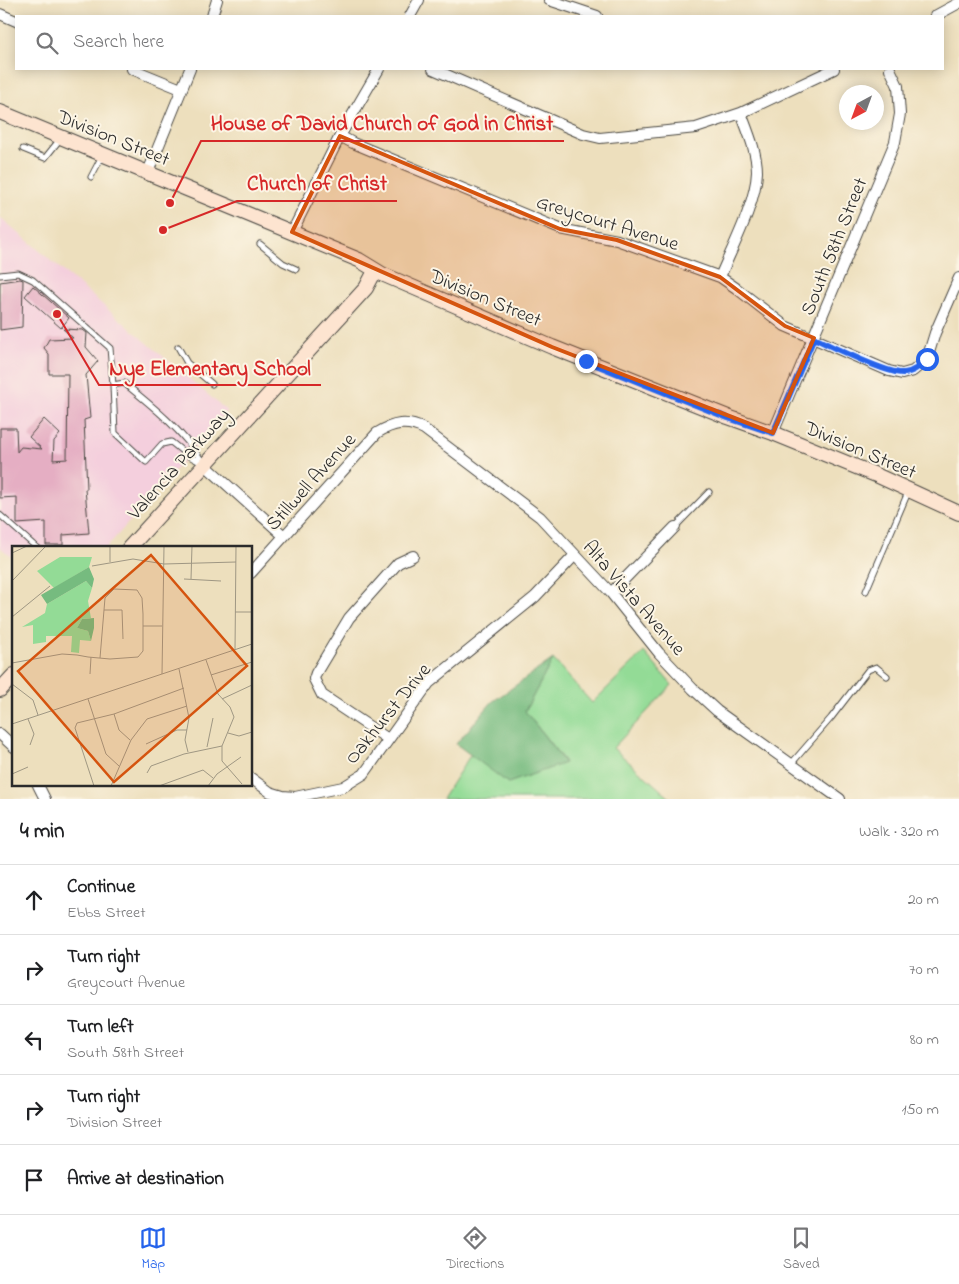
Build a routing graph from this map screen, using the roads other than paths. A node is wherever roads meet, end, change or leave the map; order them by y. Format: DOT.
graph roads {
  1 [pos="217,0"];
  2 [pos="419,0"];
  3 [pos="549,0"];
  4 [pos="959,3"];
  5 [pos="0,14"];
  6 [pos="212,15"];
  7 [pos="411,15"];
  8 [pos="594,15"];
  9 [pos="937,15"];
  10 [pos="15,21"];
  11 [pos="134,70"];
  12 [pos="190,70"];
  13 [pos="378,70"];
  14 [pos="435,70"];
  15 [pos="832,70"];
  16 [pos="890,70"];
  17 [pos="181,89"];
  18 [pos="0,112"];
  19 [pos="741,112"];
  20 [pos="340,136"];
  21 [pos="62,137"];
  22 [pos="23,149"];
  23 [pos="104,154"];
  24 [pos="148,172"];
  25 [pos="90,177"];
  26 [pos="292,232"];
  27 [pos="260,244"];
  28 [pos="296,270"];
  29 [pos="376,270"];
  30 [pos="0,275"];
  31 [pos="720,278"];
  32 [pos="959,278"];
  33 [pos="814,338"];
  34 [pos="178,347"];
  35 [pos="212,384"];
  36 [pos="113,385"];
  37 [pos="402,423"];
  38 [pos="773,433"];
  39 [pos="204,464"];
  40 [pos="909,490"];
  41 [pos="709,492"];
  42 [pos="959,513"];
  43 [pos="0,515"];
  44 [pos="675,527"];
  45 [pos="284,536"];
  46 [pos="35,546"];
  47 [pos="131,546"];
  48 [pos="575,555"];
  49 [pos="413,556"];
  50 [pos="252,572"];
  51 [pos="866,591"];
  52 [pos="611,593"];
  53 [pos="887,676"];
  54 [pos="12,677"];
  55 [pos="0,690"];
  56 [pos="0,734"];
  57 [pos="388,739"];
  58 [pos="12,745"];
  59 [pos="791,764"];
  60 [pos="252,779"];
  61 [pos="38,786"];
  62 [pos="45,799"];
  63 [pos="840,799"];
  1 -- 6 [label="street"];
  2 -- 7 [label="street"];
  3 -- 8 [label="street"];
  4 -- 9 [label="street"];
  5 -- 10 [label="street"];
  11 -- 17 [label="street"];
  12 -- 17 [label="street"];
  13 -- 20 [label="street"];
  14 -- 19 [label="street"];
  15 -- 19 [label="street"];
  16 -- 33 [label="street, South 58th Street"];
  17 -- 24 [label="street"];
  18 -- 21 [label="main road, Division Street"];
  19 -- 31 [label="street"];
  20 -- 26 [label="street"];
  20 -- 31 [label="street, Greycourt Avenue"];
  21 -- 22 [label="lane"];
  21 -- 23 [label="main road, Division Street"];
  23 -- 24 [label="main road, Division Street"];
  23 -- 25 [label="lane"];
  24 -- 26 [label="main road, Division Street"];
  26 -- 29 [label="main road, Division Street"];
  27 -- 28 [label="lane"];
  29 -- 38 [label="main road, Division Street"];
  29 -- 39 [label="main road, Valencia Parkway"];
  30 -- 36 [label="lane"];
  31 -- 33 [label="street, Greycourt Avenue"];
  32 -- 33 [label="street, Greycourt Avenue"];
  33 -- 38 [label="street, South 58th Street"];
  34 -- 35 [label="lane"];
  36 -- 39 [label="lane"];
  36 -- 39 [label="lane"];
  37 -- 45 [label="street, Stillwell Avenue"];
  37 -- 48 [label="street, Alta Vista Avenue"];
  38 -- 40 [label="main road, Division Street"];
  39 -- 45 [label="street"];
  39 -- 47 [label="main road, Valencia Parkway"];
  40 -- 42 [label="main road, Division Street"];
  40 -- 51 [label="lane"];
  41 -- 44 [label="lane"];
  43 -- 46 [label="lane"];
  44 -- 52 [label="street"];
  45 -- 50 [label="street, Stillwell Avenue"];
  48 -- 52 [label="street, Alta Vista Avenue"];
  48 -- 57 [label="street, Oakhurst Drive"];
  49 -- 57 [label="street"];
  52 -- 59 [label="street, Alta Vista Avenue"];
  53 -- 59 [label="lane"];
  54 -- 55 [label="main road"];
  56 -- 58 [label="street"];
  57 -- 60 [label="street, Oakhurst Drive"];
  59 -- 63 [label="street, Alta Vista Avenue"];
  61 -- 62 [label="street"];
}
